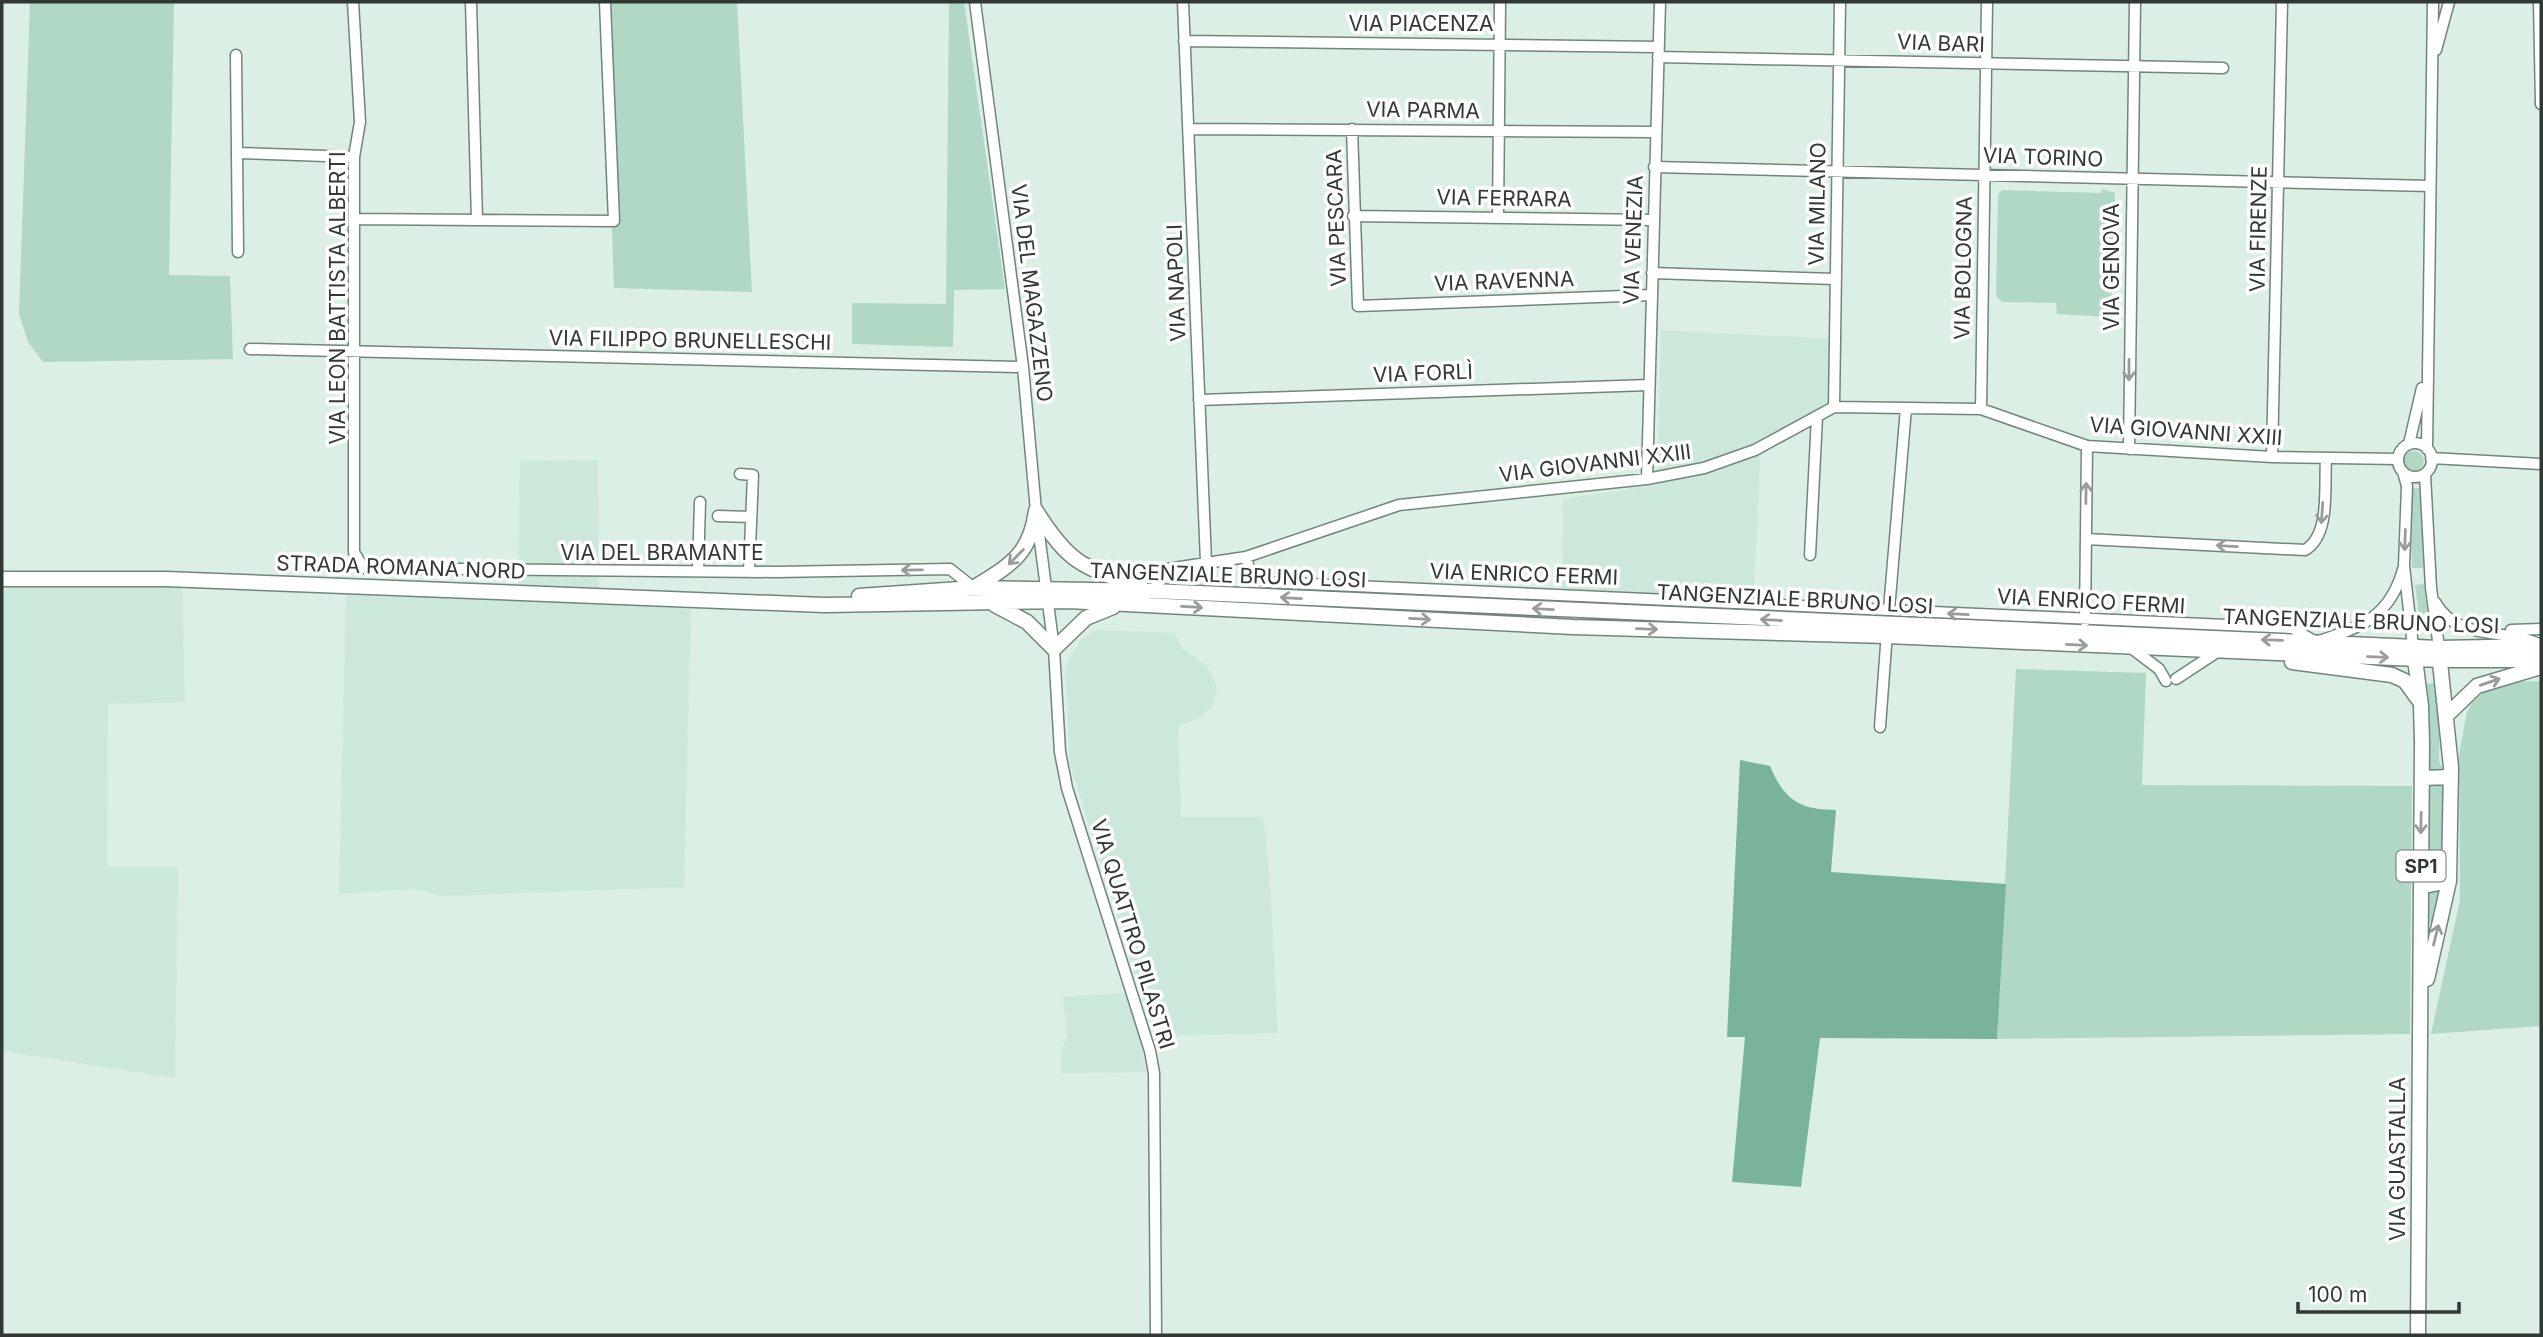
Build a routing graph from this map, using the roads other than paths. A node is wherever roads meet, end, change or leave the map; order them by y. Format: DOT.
graph roads {
  1 [pos="353,2"];
  2 [pos="471,2"];
  3 [pos="605,2"];
  4 [pos="975,2"];
  5 [pos="1183,2"];
  6 [pos="1500,2"];
  7 [pos="1660,2"];
  8 [pos="1840,2"];
  9 [pos="1987,2"];
  10 [pos="2135,2"];
  11 [pos="2282,2"];
  12 [pos="2432,2"];
  13 [pos="2449,2"];
  14 [pos="2539,2"];
  15 [pos="1184,41"];
  16 [pos="1501,43"];
  17 [pos="1658,52"];
  18 [pos="236,55"];
  19 [pos="1840,59"];
  20 [pos="1987,64"];
  21 [pos="2223,68"];
  22 [pos="2135,69"];
  23 [pos="2431,74"];
  24 [pos="2541,104"];
  25 [pos="1190,129"];
  26 [pos="1352,129"];
  27 [pos="1498,131"];
  28 [pos="1656,132"];
  29 [pos="238,153"];
  30 [pos="354,157"];
  31 [pos="1654,167"];
  32 [pos="1837,172"];
  33 [pos="1984,174"];
  34 [pos="2130,179"];
  35 [pos="2279,183"];
  36 [pos="2430,186"];
  37 [pos="1353,216"];
  38 [pos="1498,217"];
  39 [pos="356,219"];
  40 [pos="1653,219"];
  41 [pos="477,220"];
  42 [pos="238,252"];
  43 [pos="1652,273"];
  44 [pos="1835,279"];
  45 [pos="1651,295"];
  46 [pos="1358,306"];
  47 [pos="250,348"];
  48 [pos="357,351"];
  49 [pos="2426,364"];
  50 [pos="1023,366"];
  51 [pos="1649,385"];
  52 [pos="1199,400"];
  53 [pos="1834,407"];
  54 [pos="1906,408"];
  55 [pos="1981,409"];
  56 [pos="1817,417"];
  57 [pos="2409,444"];
  58 [pos="2087,446"];
  59 [pos="2129,449"];
  60 [pos="2429,454"];
  61 [pos="2272,457"];
  62 [pos="2326,458"];
  63 [pos="2398,459"];
  64 [pos="2541,464"];
  65 [pos="2403,472"];
  66 [pos="740,474"];
  67 [pos="2425,474"];
  68 [pos="1647,479"];
  69 [pos="700,502"];
  70 [pos="1036,511"];
  71 [pos="718,516"];
  72 [pos="751,517"];
  73 [pos="2086,539"];
  74 [pos="354,552"];
  75 [pos="1810,555"];
  76 [pos="1246,557"];
  77 [pos="1206,562"];
  78 [pos="2404,566"];
  79 [pos="698,571"];
  80 [pos="749,572"];
  81 [pos="2,579"];
  82 [pos="974,588"];
  83 [pos="2431,588"];
  84 [pos="1153,591"];
  85 [pos="1047,596"];
  86 [pos="799,602"];
  87 [pos="988,602"];
  88 [pos="1124,604"];
  89 [pos="2085,621"];
  90 [pos="1888,624"];
  91 [pos="2541,629"];
  92 [pos="2470,630"];
  93 [pos="2316,642"];
  94 [pos="2541,645"];
  95 [pos="2130,647"];
  96 [pos="1054,649"];
  97 [pos="2217,652"];
  98 [pos="2262,653"];
  99 [pos="2414,653"];
  100 [pos="2440,654"];
  101 [pos="2541,660"];
  102 [pos="2541,667"];
  103 [pos="2421,706"];
  104 [pos="2448,714"];
  105 [pos="1880,727"];
  106 [pos="2422,778"];
  107 [pos="2451,778"];
  108 [pos="2449,881"];
  109 [pos="2421,883"];
  110 [pos="2420,1026"];
  111 [pos="1156,1335"];
  112 [pos="2418,1335"];
  1 -- 30 [label="street, VIA LEON BATTISTA ALBERTI"];
  2 -- 41 [label="street"];
  3 -- 41 [label="street"];
  4 -- 50 [label="street, VIA DEL MAGAZZENO"];
  5 -- 15 [label="street, VIA NAPOLI"];
  6 -- 16 [label="street"];
  7 -- 17 [label="street, VIA VENEZIA"];
  8 -- 19 [label="street, VIA MILANO"];
  9 -- 20 [label="street, VIA BOLOGNA"];
  10 -- 22 [label="street, VIA GENOVA"];
  11 -- 35 [label="street, VIA FIRENZE"];
  12 -- 23 [label="street"];
  13 -- 23 [label="street"];
  14 -- 24 [label="street"];
  15 -- 16 [label="street, VIA PIACENZA"];
  15 -- 25 [label="street, VIA NAPOLI"];
  16 -- 17 [label="street, VIA PIACENZA"];
  16 -- 27 [label="street"];
  17 -- 19 [label="street, VIA BARI"];
  17 -- 28 [label="street, VIA VENEZIA"];
  18 -- 29 [label="street"];
  19 -- 20 [label="street, VIA BARI"];
  19 -- 32 [label="street, VIA MILANO"];
  20 -- 22 [label="street, VIA BARI"];
  20 -- 33 [label="street, VIA BOLOGNA"];
  21 -- 22 [label="street, VIA BARI"];
  22 -- 34 [label="street, VIA GENOVA"];
  23 -- 36 [label="street"];
  25 -- 26 [label="street, VIA PARMA"];
  25 -- 52 [label="street, VIA NAPOLI"];
  26 -- 27 [label="street, VIA PARMA"];
  26 -- 37 [label="street, VIA PESCARA"];
  27 -- 28 [label="street, VIA PARMA"];
  27 -- 38 [label="street"];
  28 -- 31 [label="street, VIA VENEZIA"];
  29 -- 30 [label="street"];
  29 -- 42 [label="street"];
  30 -- 39 [label="street, VIA LEON BATTISTA ALBERTI"];
  31 -- 32 [label="street, VIA TORINO"];
  31 -- 40 [label="street, VIA VENEZIA"];
  32 -- 33 [label="street, VIA TORINO"];
  32 -- 44 [label="street, VIA MILANO"];
  33 -- 34 [label="street, VIA TORINO"];
  33 -- 55 [label="street, VIA BOLOGNA"];
  34 -- 35 [label="street, VIA TORINO"];
  34 -- 59 [label="street, VIA GENOVA, one-way"];
  35 -- 36 [label="street, VIA TORINO"];
  35 -- 61 [label="street, VIA FIRENZE"];
  36 -- 49 [label="street"];
  37 -- 38 [label="street, VIA FERRARA"];
  37 -- 46 [label="street, VIA PESCARA"];
  38 -- 40 [label="street, VIA FERRARA"];
  39 -- 41 [label="street"];
  39 -- 48 [label="street, VIA LEON BATTISTA ALBERTI"];
  40 -- 43 [label="street, VIA VENEZIA"];
  43 -- 44 [label="street"];
  43 -- 45 [label="street, VIA VENEZIA"];
  44 -- 53 [label="street, VIA MILANO"];
  45 -- 46 [label="street, VIA RAVENNA"];
  45 -- 51 [label="street, VIA VENEZIA"];
  47 -- 48 [label="street, VIA FILIPPO BRUNELLESCHI"];
  48 -- 50 [label="street, VIA FILIPPO BRUNELLESCHI"];
  48 -- 74 [label="street, VIA LEON BATTISTA ALBERTI"];
  49 -- 57 [label="street"];
  49 -- 60 [label="street"];
  50 -- 70 [label="street, VIA DEL MAGAZZENO"];
  51 -- 52 [label="street, VIA FORLÌ"];
  51 -- 68 [label="street, VIA VENEZIA"];
  52 -- 77 [label="street, VIA NAPOLI"];
  53 -- 54 [label="street, VIA GIOVANNI XXIII"];
  53 -- 56 [label="street, VIA GIOVANNI XXIII"];
  54 -- 55 [label="street, VIA GIOVANNI XXIII"];
  54 -- 90 [label="street"];
  55 -- 58 [label="street, VIA GIOVANNI XXIII"];
  56 -- 68 [label="street, VIA GIOVANNI XXIII"];
  56 -- 75 [label="street"];
  57 -- 60 [label="street"];
  57 -- 63 [label="street"];
  58 -- 59 [label="street, VIA GIOVANNI XXIII"];
  73 -- 58 [label="street, one-way"];
  59 -- 61 [label="street, VIA GIOVANNI XXIII"];
  60 -- 64 [label="street"];
  60 -- 67 [label="street"];
  61 -- 62 [label="street, VIA GIOVANNI XXIII"];
  62 -- 63 [label="street, VIA GIOVANNI XXIII"];
  62 -- 73 [label="street, one-way"];
  63 -- 65 [label="street"];
  65 -- 67 [label="street"];
  65 -- 78 [label="street, VIA GUASTALLA / SP1, one-way"];
  66 -- 72 [label="street"];
  67 -- 83 [label="street, VIA GUASTALLA / SP1"];
  68 -- 76 [label="street, VIA GIOVANNI XXIII"];
  69 -- 79 [label="street"];
  70 -- 82 [label="main road, one-way"];
  70 -- 84 [label="main road"];
  70 -- 85 [label="street, VIA DEL MAGAZZENO"];
  71 -- 72 [label="street"];
  72 -- 80 [label="street"];
  73 -- 89 [label="street"];
  74 -- 79 [label="street, VIA DEL BRAMANTE"];
  76 -- 77 [label="street, VIA GIOVANNI XXIII"];
  76 -- 90 [label="street, VIA ENRICO FERMI"];
  77 -- 84 [label="street, VIA GIOVANNI XXIII"];
  78 -- 93 [label="street"];
  78 -- 99 [label="street, VIA GUASTALLA / SP1"];
  79 -- 80 [label="street, VIA DEL BRAMANTE"];
  82 -- 80 [label="street, VIA DEL BRAMANTE, one-way"];
  81 -- 86 [label="main road, STRADA ROMANA NORD"];
  82 -- 85 [label="main road, STRADA ROMANA NORD"];
  82 -- 86 [label="main road, STRADA ROMANA NORD"];
  83 -- 92 [label="street"];
  83 -- 100 [label="street, VIA GUASTALLA / SP1"];
  84 -- 85 [label="main road, TANGENZIALE BRUNO LOSI"];
  90 -- 84 [label="main road, TANGENZIALE BRUNO LOSI, one-way"];
  85 -- 87 [label="main road, STRADA ROMANA NORD"];
  85 -- 88 [label="main road, TANGENZIALE BRUNO LOSI"];
  85 -- 96 [label="street, VIA QUATTRO PILASTRI"];
  86 -- 87 [label="main road, STRADA ROMANA NORD"];
  87 -- 96 [label="main road"];
  88 -- 90 [label="main road, TANGENZIALE BRUNO LOSI, one-way"];
  88 -- 96 [label="main road"];
  89 -- 90 [label="street, VIA ENRICO FERMI, one-way"];
  89 -- 93 [label="street, VIA ENRICO FERMI"];
  93 -- 90 [label="main road, TANGENZIALE BRUNO LOSI, one-way"];
  90 -- 95 [label="main road, TANGENZIALE BRUNO LOSI, one-way"];
  90 -- 105 [label="street"];
  91 -- 92 [label="street"];
  92 -- 94 [label="street"];
  93 -- 99 [label="main road, TANGENZIALE BRUNO LOSI"];
  94 -- 100 [label="main road, TANGENZIALE BRUNO LOSI"];
  95 -- 97 [label="main road, TANGENZIALE BRUNO LOSI"];
  95 -- 97 [label="street"];
  96 -- 111 [label="street, VIA QUATTRO PILASTRI"];
  97 -- 98 [label="main road, TANGENZIALE BRUNO LOSI"];
  98 -- 99 [label="main road, TANGENZIALE BRUNO LOSI, one-way"];
  98 -- 103 [label="main road"];
  99 -- 100 [label="main road, TANGENZIALE BRUNO LOSI"];
  99 -- 103 [label="main road, VIA GUASTALLA / SP1"];
  100 -- 101 [label="main road, TANGENZIALE BRUNO LOSI"];
  100 -- 104 [label="main road, VIA GUASTALLA / SP1"];
  104 -- 102 [label="main road, one-way"];
  103 -- 106 [label="main road, VIA GUASTALLA / SP1"];
  104 -- 107 [label="main road, VIA GUASTALLA / SP1"];
  106 -- 107 [label="main road"];
  106 -- 109 [label="main road, VIA GUASTALLA / SP1, one-way"];
  107 -- 108 [label="main road, VIA GUASTALLA / SP1"];
  108 -- 109 [label="main road"];
  110 -- 108 [label="main road, VIA GUASTALLA / SP1, one-way"];
  109 -- 110 [label="main road, VIA GUASTALLA / SP1"];
  110 -- 112 [label="main road, VIA GUASTALLA / SP1"];
}
